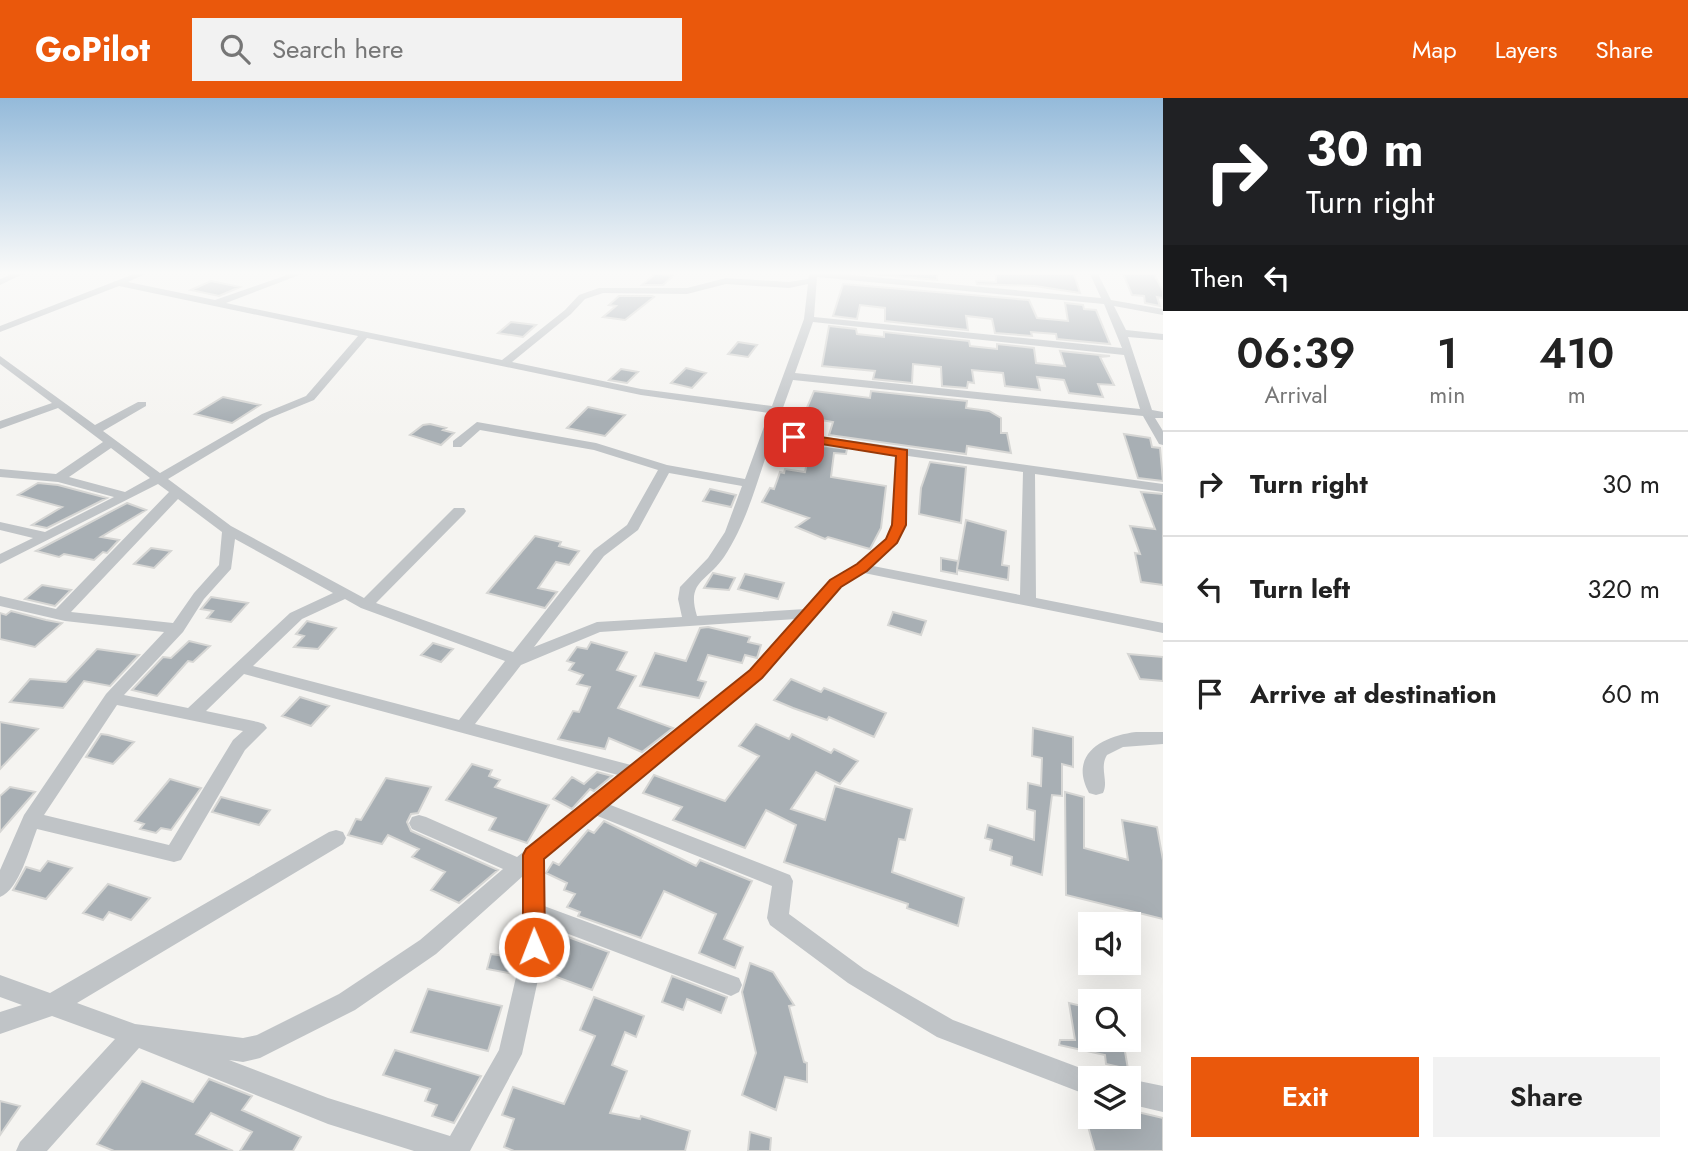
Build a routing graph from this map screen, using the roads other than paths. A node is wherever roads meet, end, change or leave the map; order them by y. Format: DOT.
graph roads {
  1 [pos="307,323"];
  2 [pos="554,323"];
  3 [pos="808,323"];
  4 [pos="849,323"];
  5 [pos="1117,323"];
  6 [pos="1122,333"];
  7 [pos="365,335"];
  8 [pos="1163,337"];
  9 [pos="1129,352"];
  10 [pos="0,359"];
  11 [pos="504,363"];
  12 [pos="789,376"];
  13 [pos="60,404"];
  14 [pos="142,404"];
  15 [pos="774,410"];
  16 [pos="1147,413"];
  17 [pos="1163,415"];
  18 [pos="0,425"];
  19 [pos="94,430"];
  20 [pos="767,432"];
  21 [pos="1163,441"];
  22 [pos="111,442"];
  23 [pos="457,444"];
  24 [pos="902,453"];
  25 [pos="666,468"];
  26 [pos="1030,469"];
  27 [pos="0,473"];
  28 [pos="60,478"];
  29 [pos="159,478"];
  30 [pos="750,484"];
  31 [pos="1163,488"];
  32 [pos="178,491"];
  33 [pos="126,496"];
  34 [pos="459,511"];
  35 [pos="0,526"];
  36 [pos="227,529"];
  37 [pos="45,536"];
  38 [pos="0,560"];
  39 [pos="862,568"];
  40 [pos="344,594"];
  41 [pos="0,601"];
  42 [pos="1028,601"];
  43 [pos="366,606"];
  44 [pos="806,614"];
  45 [pos="59,615"];
  46 [pos="691,620"];
  47 [pos="177,628"];
  48 [pos="1163,628"];
  49 [pos="519,660"];
  50 [pos="241,668"];
  51 [pos="112,698"];
  52 [pos="191,715"];
  53 [pos="463,727"];
  54 [pos="1163,738"];
  55 [pos="635,773"];
  56 [pos="1096,788"];
  57 [pos="593,806"];
  58 [pos="31,820"];
  59 [pos="419,823"];
  60 [pos="335,838"];
  61 [pos="527,861"];
  62 [pos="0,888"];
  63 [pos="534,912"];
  64 [pos="731,985"];
  65 [pos="0,986"];
  66 [pos="50,1006"];
  67 [pos="0,1023"];
  68 [pos="135,1035"];
  69 [pos="1078,1079"];
  70 [pos="1141,1094"];
  71 [pos="1163,1099"];
  72 [pos="29,1151"];
  73 [pos="455,1151"];
  1 -- 7 [label="street"];
  2 -- 11 [label="street"];
  3 -- 12 [label="street"];
  4 -- 9 [label="street"];
  5 -- 6 [label="street"];
  6 -- 8 [label="street"];
  6 -- 9 [label="street"];
  7 -- 11 [label="street"];
  7 -- 29 [label="street"];
  9 -- 16 [label="street"];
  10 -- 13 [label="street"];
  11 -- 15 [label="street"];
  12 -- 15 [label="street"];
  12 -- 16 [label="street"];
  13 -- 18 [label="street"];
  13 -- 19 [label="street"];
  14 -- 19 [label="street"];
  15 -- 20 [label="street"];
  16 -- 17 [label="street"];
  16 -- 21 [label="street"];
  19 -- 22 [label="street"];
  20 -- 24 [label="street"];
  20 -- 30 [label="street"];
  22 -- 28 [label="street"];
  22 -- 29 [label="street"];
  23 -- 25 [label="street"];
  24 -- 26 [label="street"];
  24 -- 39 [label="street"];
  25 -- 30 [label="street"];
  25 -- 49 [label="street"];
  26 -- 31 [label="street"];
  26 -- 42 [label="street"];
  27 -- 28 [label="street"];
  28 -- 33 [label="street"];
  29 -- 32 [label="street"];
  29 -- 33 [label="street"];
  30 -- 46 [label="street"];
  32 -- 36 [label="street"];
  32 -- 45 [label="street"];
  33 -- 37 [label="street"];
  34 -- 43 [label="street"];
  35 -- 37 [label="street"];
  36 -- 40 [label="street"];
  36 -- 47 [label="street"];
  37 -- 38 [label="street"];
  39 -- 42 [label="street"];
  39 -- 44 [label="street"];
  40 -- 43 [label="street"];
  40 -- 50 [label="street"];
  41 -- 45 [label="street"];
  42 -- 48 [label="street"];
  43 -- 49 [label="street"];
  44 -- 46 [label="street"];
  44 -- 55 [label="street"];
  45 -- 47 [label="street"];
  46 -- 49 [label="street"];
  47 -- 51 [label="street"];
  49 -- 53 [label="street"];
  50 -- 52 [label="street"];
  50 -- 53 [label="street"];
  51 -- 52 [label="street"];
  51 -- 58 [label="street"];
  52 -- 58 [label="street"];
  53 -- 55 [label="street"];
  54 -- 56 [label="street"];
  55 -- 57 [label="street"];
  57 -- 61 [label="street"];
  57 -- 69 [label="street"];
  58 -- 62 [label="street"];
  59 -- 61 [label="street"];
  60 -- 66 [label="street"];
  61 -- 63 [label="street"];
  61 -- 68 [label="street"];
  63 -- 64 [label="street"];
  63 -- 73 [label="street"];
  65 -- 66 [label="street"];
  66 -- 67 [label="street"];
  66 -- 68 [label="street"];
  68 -- 72 [label="street"];
  68 -- 73 [label="street"];
  70 -- 71 [label="street"];
}
